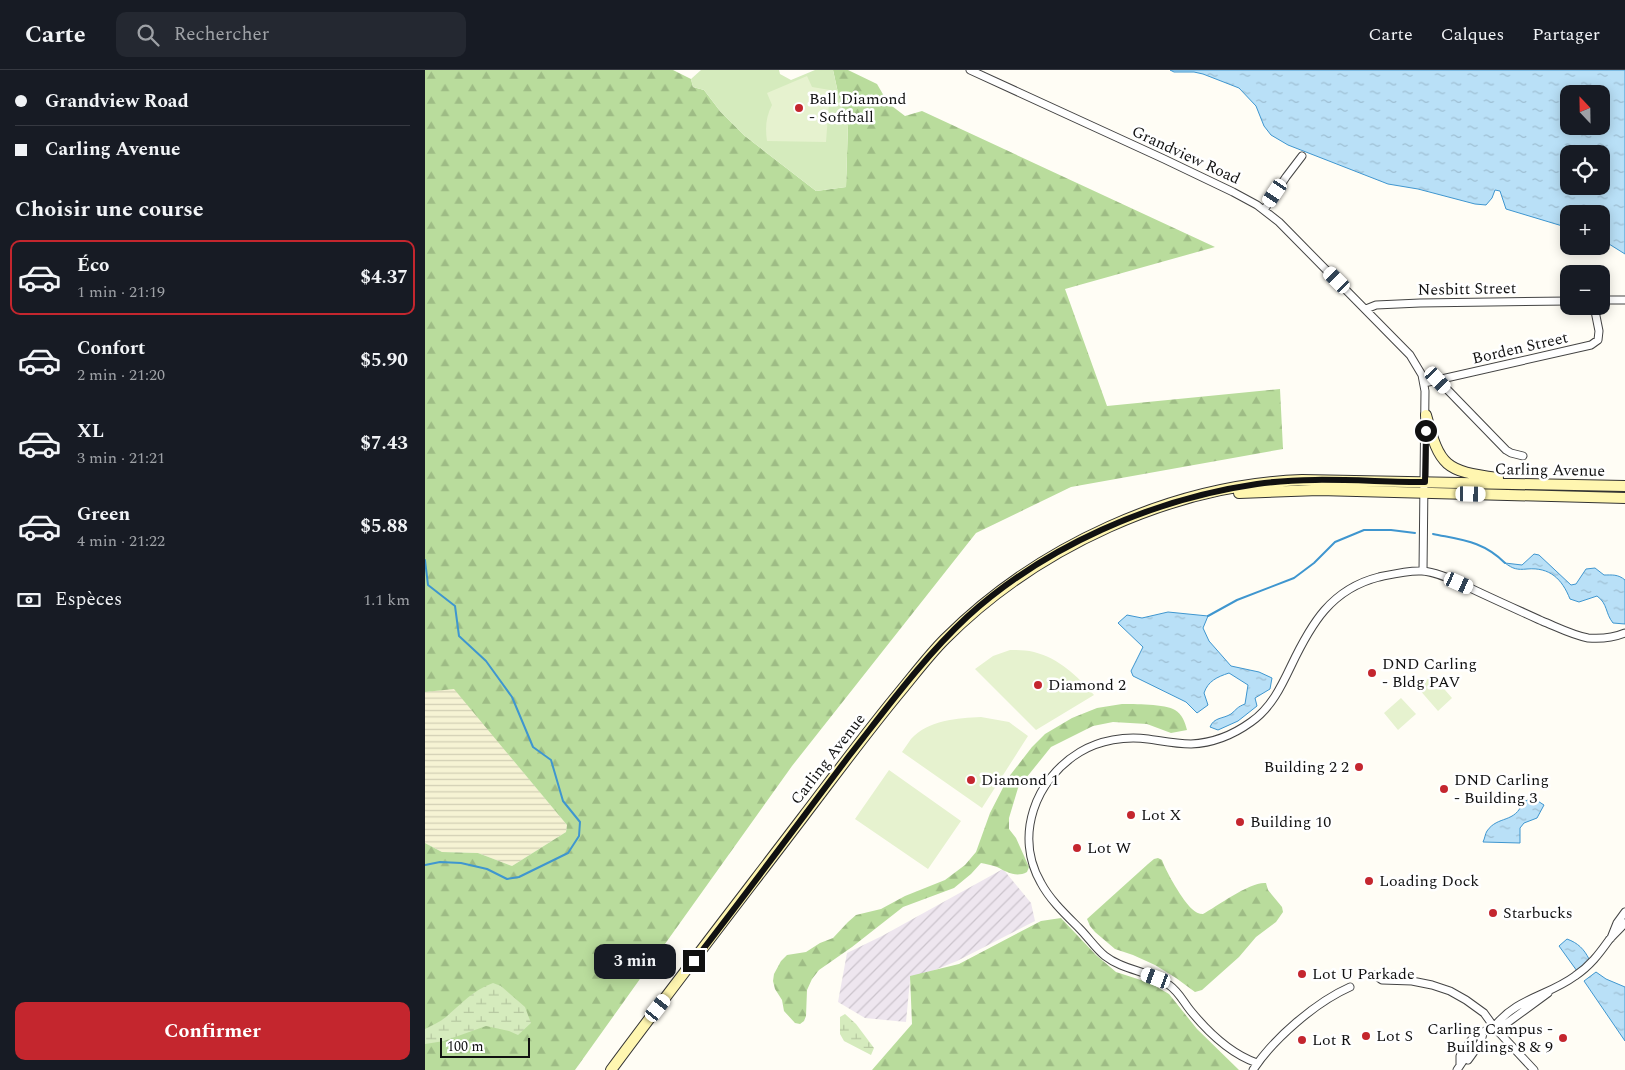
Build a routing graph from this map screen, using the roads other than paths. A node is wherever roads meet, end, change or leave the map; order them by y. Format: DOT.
graph roads {
  1 [pos="970,70"];
  2 [pos="1302,156"];
  3 [pos="1263,210"];
  4 [pos="1610,300"];
  5 [pos="1625,300"];
  6 [pos="1560,301"];
  7 [pos="1366,309"];
  8 [pos="1596,315"];
  9 [pos="1438,380"];
  10 [pos="1424,383"];
  11 [pos="1426,415"];
  12 [pos="1523,456"];
  13 [pos="1425,482"];
  14 [pos="1546,485"];
  15 [pos="1625,486"];
  16 [pos="1424,493"];
  17 [pos="1625,499"];
  18 [pos="1177,502"];
  19 [pos="1423,571"];
  20 [pos="1622,634"];
  21 [pos="1625,912"];
  22 [pos="1625,923"];
  23 [pos="1611,938"];
  24 [pos="1375,976"];
  25 [pos="1350,987"];
  26 [pos="1494,1026"];
  27 [pos="1255,1067"];
  28 [pos="1459,1068"];
  29 [pos="611,1070"];
  30 [pos="1534,1070"];
  1 -- 3 [label="street, Grandview Road"];
  2 -- 3 [label="street"];
  3 -- 7 [label="street, Grandview Road"];
  4 -- 5 [label="street"];
  6 -- 7 [label="street, Nesbitt Street"];
  7 -- 10 [label="street, Grandview Road"];
  8 -- 9 [label="street, Borden Street"];
  9 -- 10 [label="street, Borden Street"];
  9 -- 12 [label="street"];
  10 -- 11 [label="street, Grandview Road"];
  11 -- 13 [label="street, Grandview Road"];
  11 -- 14 [label="main road"];
  13 -- 14 [label="main road, Carling Avenue"];
  13 -- 16 [label="street, Grandview Road"];
  13 -- 18 [label="main road, Carling Avenue"];
  14 -- 15 [label="main road, Carling Avenue"];
  16 -- 17 [label="main road, Carling Avenue"];
  16 -- 18 [label="main road, Carling Avenue"];
  16 -- 19 [label="street, Grandview Road"];
  18 -- 29 [label="main road, Carling Avenue"];
  19 -- 20 [label="street"];
  19 -- 27 [label="street"];
  21 -- 23 [label="street"];
  22 -- 23 [label="street"];
  23 -- 26 [label="street"];
  24 -- 26 [label="street"];
  25 -- 27 [label="street"];
  26 -- 28 [label="street"];
  26 -- 30 [label="street"];
}
